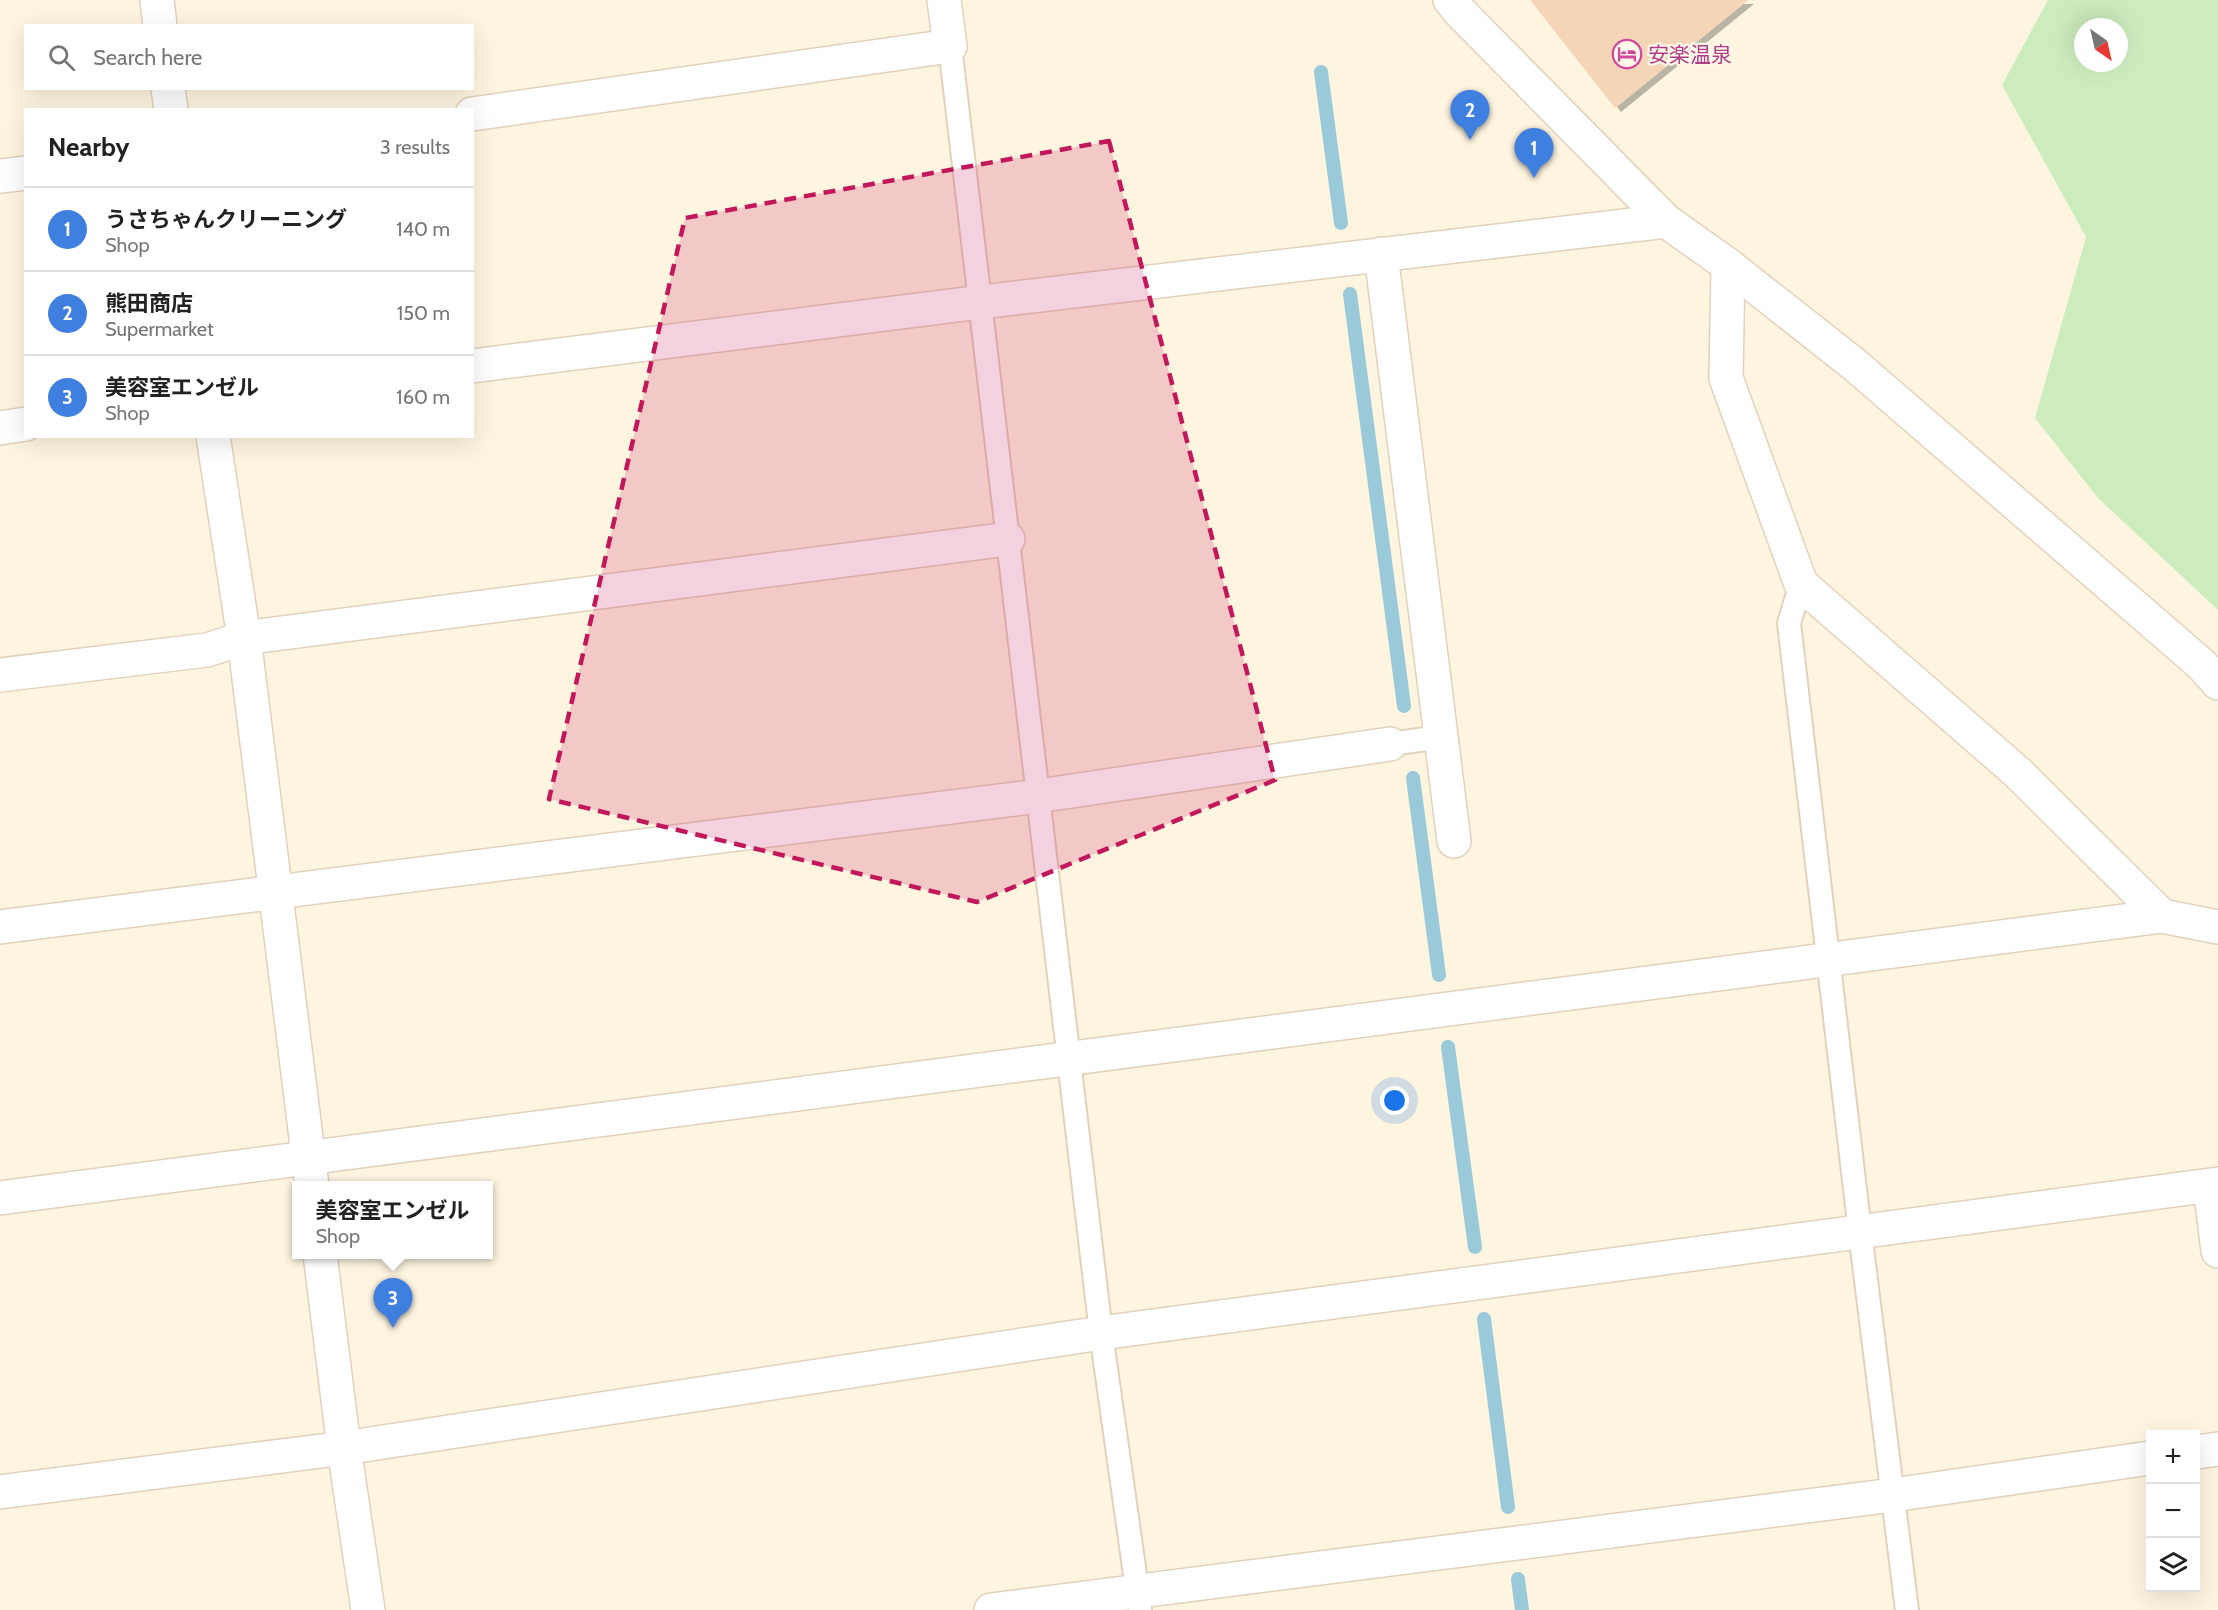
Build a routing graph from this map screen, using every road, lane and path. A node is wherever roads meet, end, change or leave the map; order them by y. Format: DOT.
graph roads {
  1 [pos="157,0"];
  2 [pos="944,0"];
  3 [pos="1450,0"];
  4 [pos="160,24"];
  5 [pos="950,46"];
  6 [pos="168,90"];
  7 [pos="171,108"];
  8 [pos="474,114"];
  9 [pos="24,173"];
  10 [pos="0,176"];
  11 [pos="1666,221"];
  12 [pos="1381,254"];
  13 [pos="1728,265"];
  14 [pos="981,302"];
  15 [pos="474,366"];
  16 [pos="24,424"];
  17 [pos="0,428"];
  18 [pos="213,438"];
  19 [pos="1008,539"];
  20 [pos="1801,584"];
  21 [pos="244,638"];
  22 [pos="0,675"];
  23 [pos="2218,683"];
  24 [pos="1441,737"];
  25 [pos="1390,744"];
  26 [pos="1038,796"];
  27 [pos="1454,841"];
  28 [pos="276,893"];
  29 [pos="2162,916"];
  30 [pos="0,927"];
  31 [pos="2218,927"];
  32 [pos="1828,961"];
  33 [pos="1068,1060"];
  34 [pos="310,1171"];
  35 [pos="2214,1185"];
  36 [pos="0,1198"];
  37 [pos="1860,1232"];
  38 [pos="2218,1251"];
  39 [pos="321,1259"];
  40 [pos="1101,1333"];
  41 [pos="344,1448"];
  42 [pos="2218,1449"];
  43 [pos="2200,1451"];
  44 [pos="2146,1459"];
  45 [pos="0,1492"];
  46 [pos="1893,1495"];
  47 [pos="1138,1600"];
  48 [pos="368,1610"];
  49 [pos="991,1610"];
  50 [pos="1907,1610"];
  1 -- 4 [label="street"];
  2 -- 5 [label="street"];
  3 -- 11 [label="street"];
  5 -- 8 [label="street"];
  5 -- 14 [label="lane"];
  6 -- 7 [label="street"];
  9 -- 10 [label="street"];
  11 -- 12 [label="street"];
  11 -- 13 [label="street"];
  12 -- 14 [label="street"];
  12 -- 24 [label="street"];
  13 -- 20 [label="street"];
  13 -- 23 [label="street"];
  14 -- 15 [label="street"];
  14 -- 19 [label="lane"];
  16 -- 17 [label="street"];
  18 -- 21 [label="street"];
  19 -- 21 [label="street"];
  19 -- 26 [label="lane"];
  20 -- 29 [label="street"];
  20 -- 32 [label="lane"];
  21 -- 22 [label="street"];
  21 -- 28 [label="street"];
  24 -- 25 [label="lane"];
  24 -- 27 [label="street"];
  25 -- 26 [label="street"];
  26 -- 28 [label="street"];
  26 -- 33 [label="lane"];
  28 -- 30 [label="street"];
  28 -- 34 [label="street"];
  29 -- 31 [label="street"];
  29 -- 32 [label="street"];
  32 -- 33 [label="street"];
  32 -- 37 [label="lane"];
  33 -- 34 [label="street"];
  33 -- 40 [label="lane"];
  34 -- 36 [label="street"];
  35 -- 37 [label="street"];
  35 -- 38 [label="street"];
  37 -- 40 [label="street"];
  37 -- 46 [label="lane"];
  39 -- 41 [label="street"];
  40 -- 41 [label="street"];
  40 -- 47 [label="lane"];
  41 -- 45 [label="street"];
  41 -- 48 [label="street"];
  42 -- 43 [label="street"];
  44 -- 46 [label="street"];
  46 -- 47 [label="street"];
  46 -- 50 [label="lane"];
  47 -- 49 [label="street"];
}
